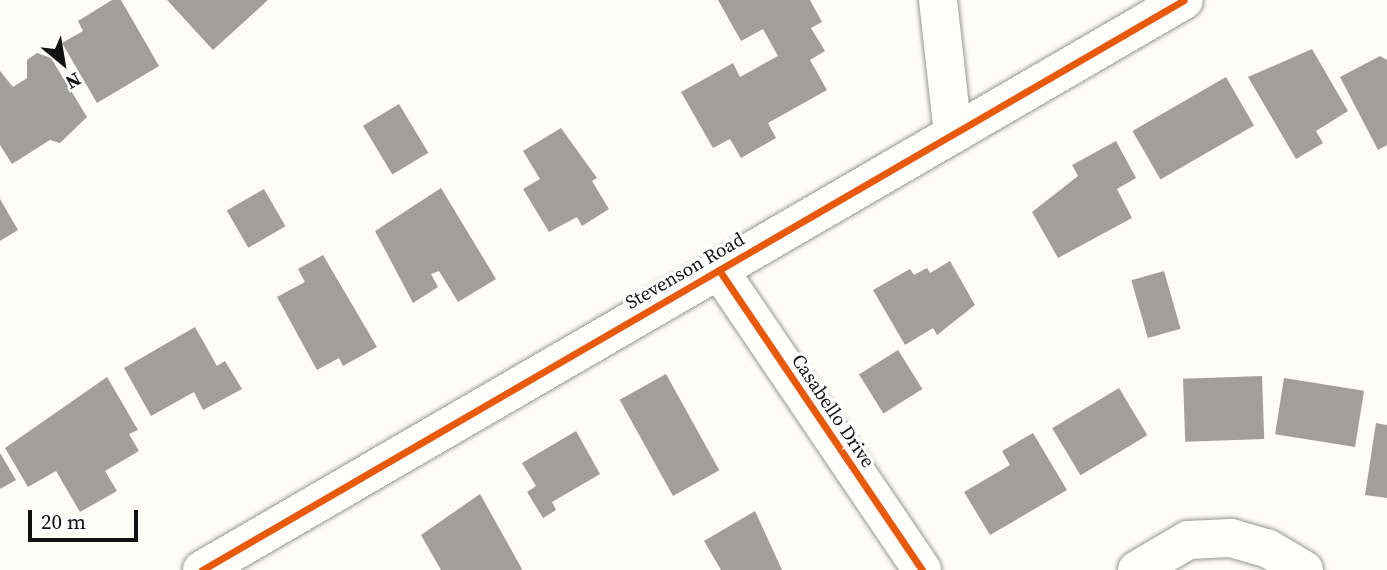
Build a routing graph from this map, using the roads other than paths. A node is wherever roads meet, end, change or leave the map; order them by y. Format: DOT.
graph roads {
  1 [pos="938,0"];
  2 [pos="1184,0"];
  3 [pos="953,134"];
  4 [pos="719,270"];
  5 [pos="202,570"];
  6 [pos="922,570"];
  7 [pos="1137,570"];
  8 [pos="1304,570"];
  1 -- 3 [label="street"];
  2 -- 3 [label="street, Stevenson Road"];
  3 -- 4 [label="street, Stevenson Road"];
  4 -- 5 [label="street, Stevenson Road"];
  4 -- 6 [label="street, Casabello Drive"];
  7 -- 8 [label="street"];
}
